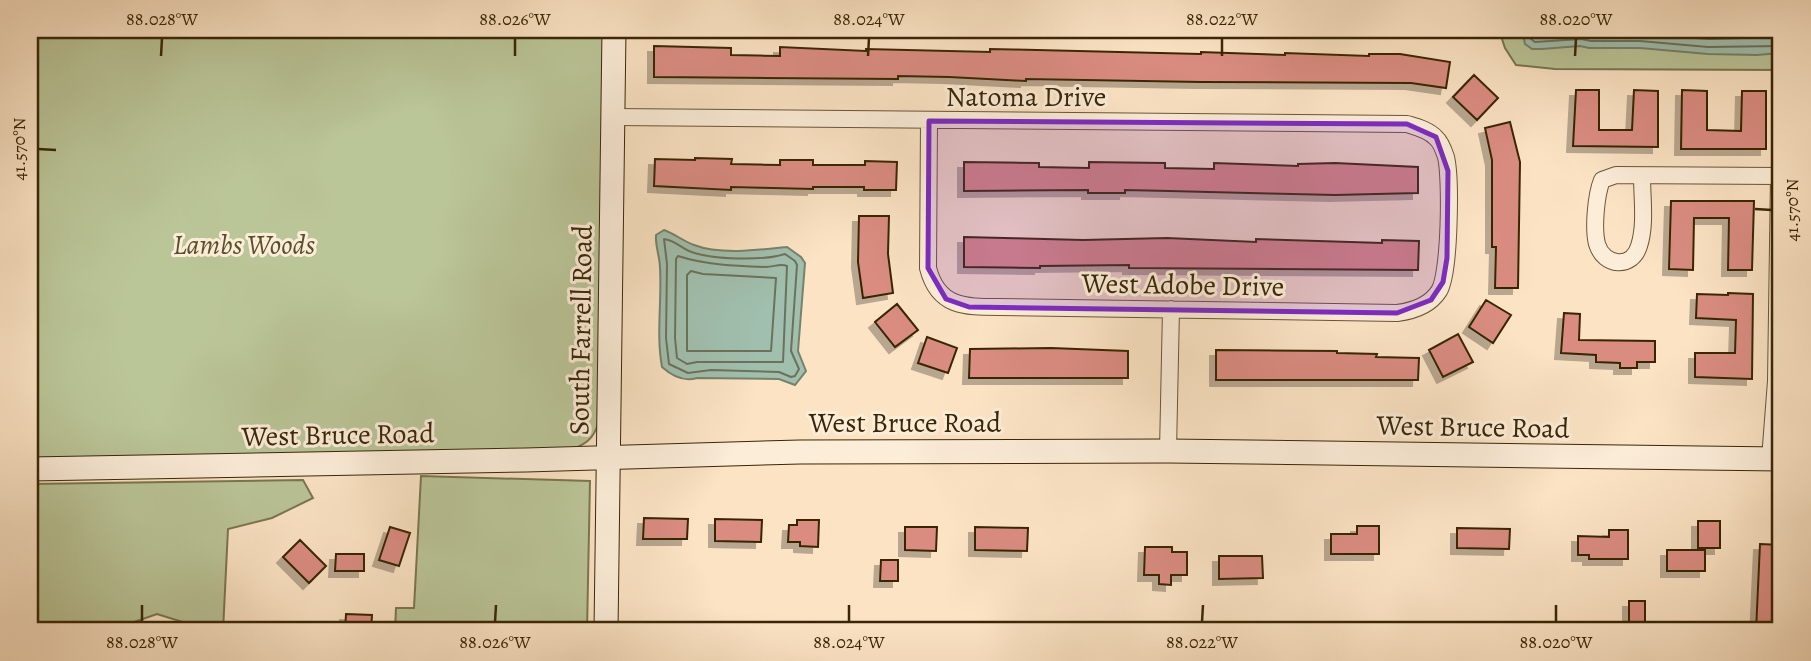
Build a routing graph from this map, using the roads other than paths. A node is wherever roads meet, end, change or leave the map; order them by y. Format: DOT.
graph roads {
  1 [pos="614,30"];
  2 [pos="613,117"];
  3 [pos="929,121"];
  4 [pos="1436,137"];
  5 [pos="1642,176"];
  6 [pos="1780,176"];
  7 [pos="1171,309"];
  8 [pos="1168,451"];
  9 [pos="608,456"];
  10 [pos="1775,459"];
  11 [pos="30,469"];
  12 [pos="606,631"];
  1 -- 2 [label="street, South Farrell Road"];
  2 -- 3 [label="street, Natoma Drive"];
  2 -- 9 [label="street, South Farrell Road"];
  3 -- 4 [label="street, Natoma Drive"];
  3 -- 7 [label="street, West Adobe Drive"];
  4 -- 7 [label="street, West Adobe Drive"];
  5 -- 5 [label="street"];
  5 -- 6 [label="street"];
  6 -- 10 [label="street"];
  7 -- 8 [label="street"];
  8 -- 9 [label="street, West Bruce Road"];
  8 -- 10 [label="street, West Bruce Road"];
  9 -- 11 [label="street, West Bruce Road"];
  9 -- 12 [label="street, South Farrell Road"];
}
